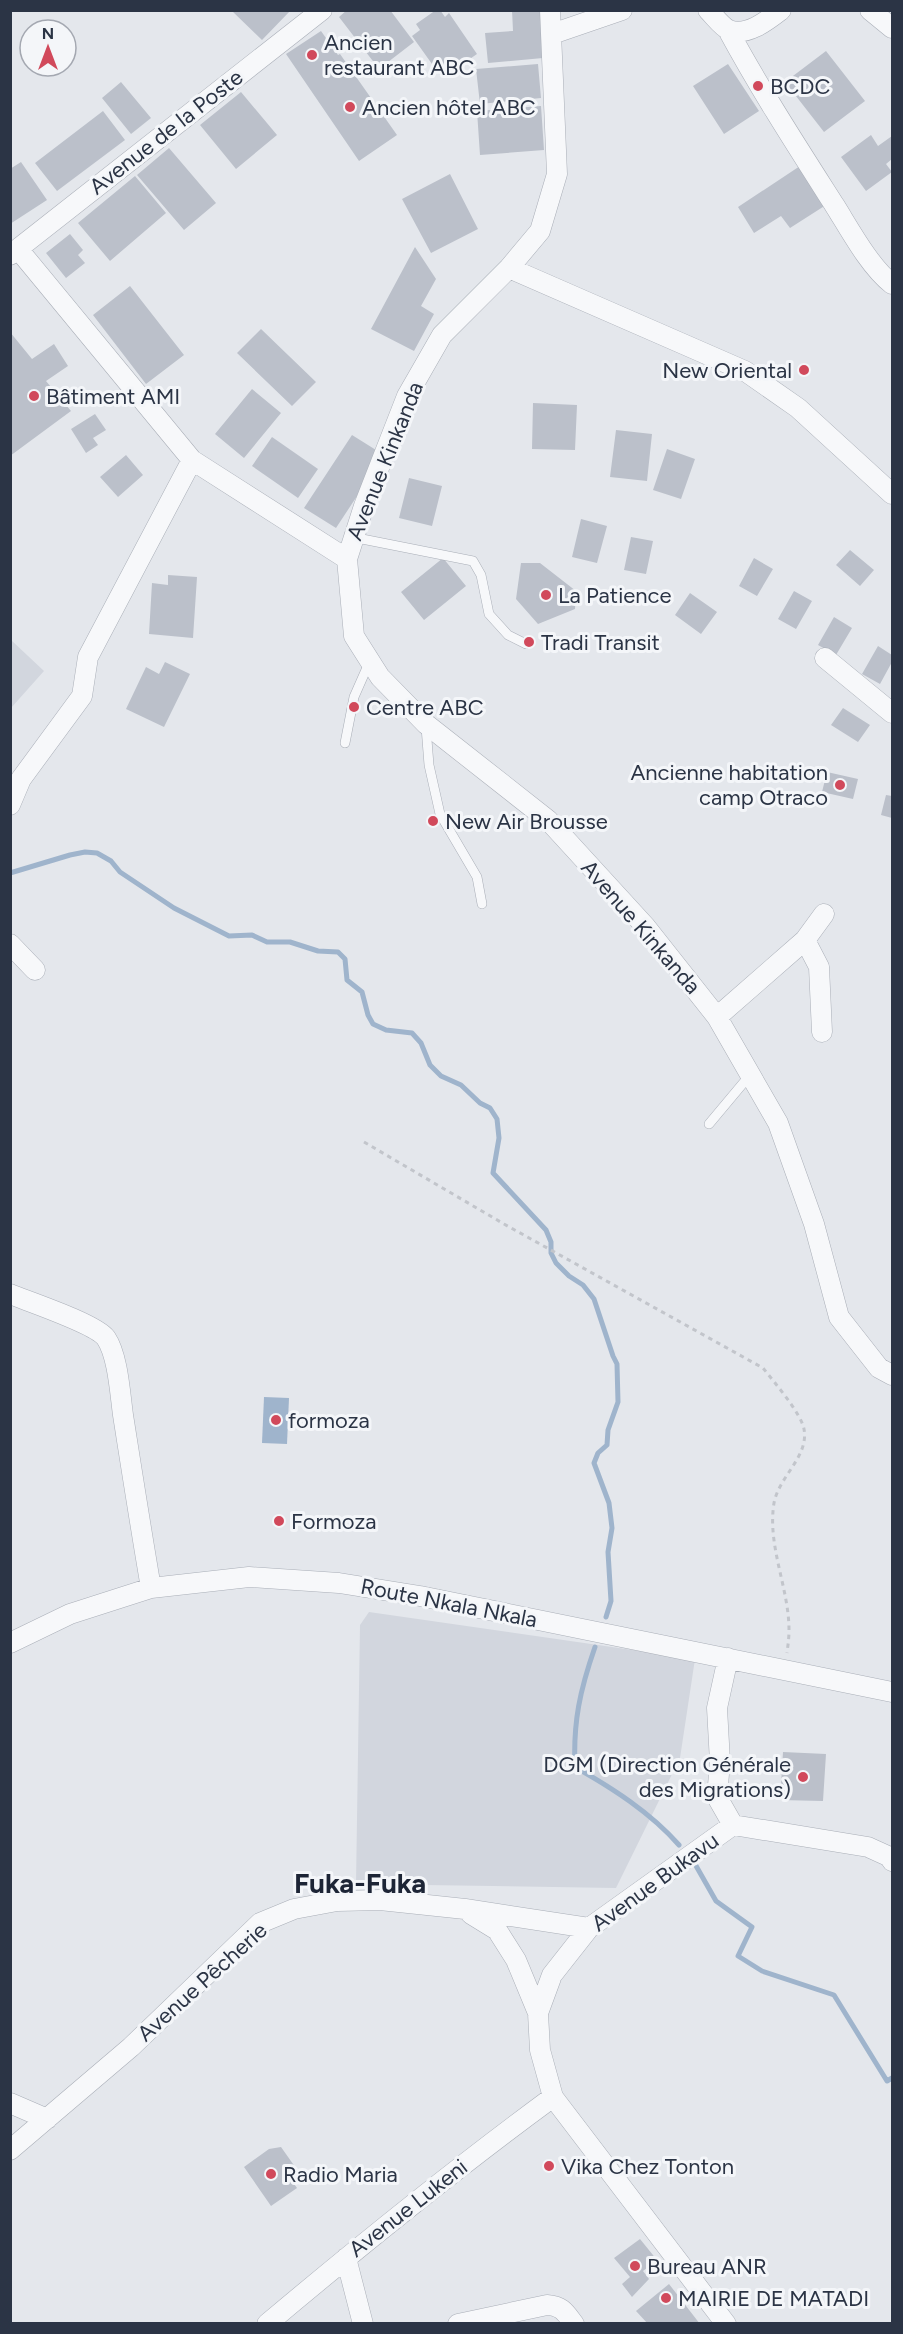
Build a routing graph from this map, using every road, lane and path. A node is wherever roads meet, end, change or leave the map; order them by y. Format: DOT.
graph roads {
  1 [pos="322,10"];
  2 [pos="550,10"];
  3 [pos="622,10"];
  4 [pos="708,10"];
  5 [pos="781,10"];
  6 [pos="870,10"];
  7 [pos="304,18"];
  8 [pos="892,28"];
  9 [pos="728,30"];
  10 [pos="552,34"];
  11 [pos="14,252"];
  12 [pos="509,268"];
  13 [pos="892,284"];
  14 [pos="192,460"];
  15 [pos="891,488"];
  16 [pos="352,537"];
  17 [pos="346,559"];
  18 [pos="526,644"];
  19 [pos="825,658"];
  20 [pos="370,660"];
  21 [pos="892,713"];
  22 [pos="426,724"];
  23 [pos="345,743"];
  24 [pos="10,805"];
  25 [pos="482,904"];
  26 [pos="824,914"];
  27 [pos="805,940"];
  28 [pos="10,944"];
  29 [pos="35,970"];
  30 [pos="717,1017"];
  31 [pos="822,1032"];
  32 [pos="750,1075"];
  33 [pos="709,1124"];
  34 [pos="364,1142"];
  35 [pos="10,1294"];
  36 [pos="892,1375"];
  37 [pos="151,1587"];
  38 [pos="10,1643"];
  39 [pos="728,1658"];
  40 [pos="786,1670"];
  41 [pos="892,1692"];
  42 [pos="733,1825"];
  43 [pos="892,1861"];
  44 [pos="465,1910"];
  45 [pos="589,1928"];
  46 [pos="538,2013"];
  47 [pos="553,2097"];
  48 [pos="10,2103"];
  49 [pos="47,2119"];
  50 [pos="10,2150"];
  51 [pos="346,2258"];
  52 [pos="267,2324"];
  53 [pos="363,2324"];
  54 [pos="458,2324"];
  55 [pos="574,2324"];
  56 [pos="726,2324"];
  1 -- 7 [label="street, Avenue de la Poste"];
  2 -- 10 [label="street, Avenue Kinkanda"];
  3 -- 10 [label="street"];
  4 -- 9 [label="street"];
  5 -- 9 [label="street"];
  6 -- 8 [label="street"];
  7 -- 11 [label="street, Avenue de la Poste"];
  9 -- 13 [label="street"];
  10 -- 12 [label="street, Avenue Kinkanda"];
  11 -- 14 [label="street"];
  12 -- 15 [label="street"];
  12 -- 16 [label="street, Avenue Kinkanda"];
  14 -- 17 [label="street"];
  14 -- 24 [label="street"];
  16 -- 17 [label="street, Avenue Kinkanda"];
  16 -- 18 [label="lane"];
  17 -- 20 [label="street, Avenue Kinkanda"];
  19 -- 21 [label="street"];
  20 -- 22 [label="street, Avenue Kinkanda"];
  20 -- 23 [label="lane"];
  22 -- 25 [label="lane"];
  22 -- 30 [label="street, Avenue Kinkanda"];
  26 -- 27 [label="street"];
  27 -- 30 [label="street"];
  27 -- 31 [label="street"];
  28 -- 29 [label="street"];
  30 -- 32 [label="street, Avenue Kinkanda"];
  32 -- 33 [label="lane"];
  32 -- 36 [label="street, Avenue Kinkanda"];
  34 -- 40 [label="path"];
  35 -- 37 [label="street"];
  37 -- 38 [label="street, Route Nkala Nkala"];
  37 -- 39 [label="street, Route Nkala Nkala"];
  39 -- 40 [label="street, Route Nkala Nkala"];
  39 -- 42 [label="street"];
  40 -- 41 [label="street, Route Nkala Nkala"];
  42 -- 43 [label="street, Avenue Bukavu"];
  42 -- 45 [label="street, Avenue Bukavu"];
  44 -- 45 [label="street, Avenue Pêcherie"];
  44 -- 46 [label="street"];
  44 -- 49 [label="street, Avenue Pêcherie"];
  45 -- 46 [label="street, Avenue Bukavu"];
  46 -- 47 [label="street, Avenue Bukavu"];
  47 -- 51 [label="street, Avenue Lukeni"];
  47 -- 56 [label="street, Avenue Bukavu"];
  48 -- 49 [label="street"];
  49 -- 50 [label="street, Avenue Pêcherie"];
  51 -- 52 [label="street, Avenue Lukeni"];
  51 -- 53 [label="street"];
  54 -- 55 [label="street"];
}
